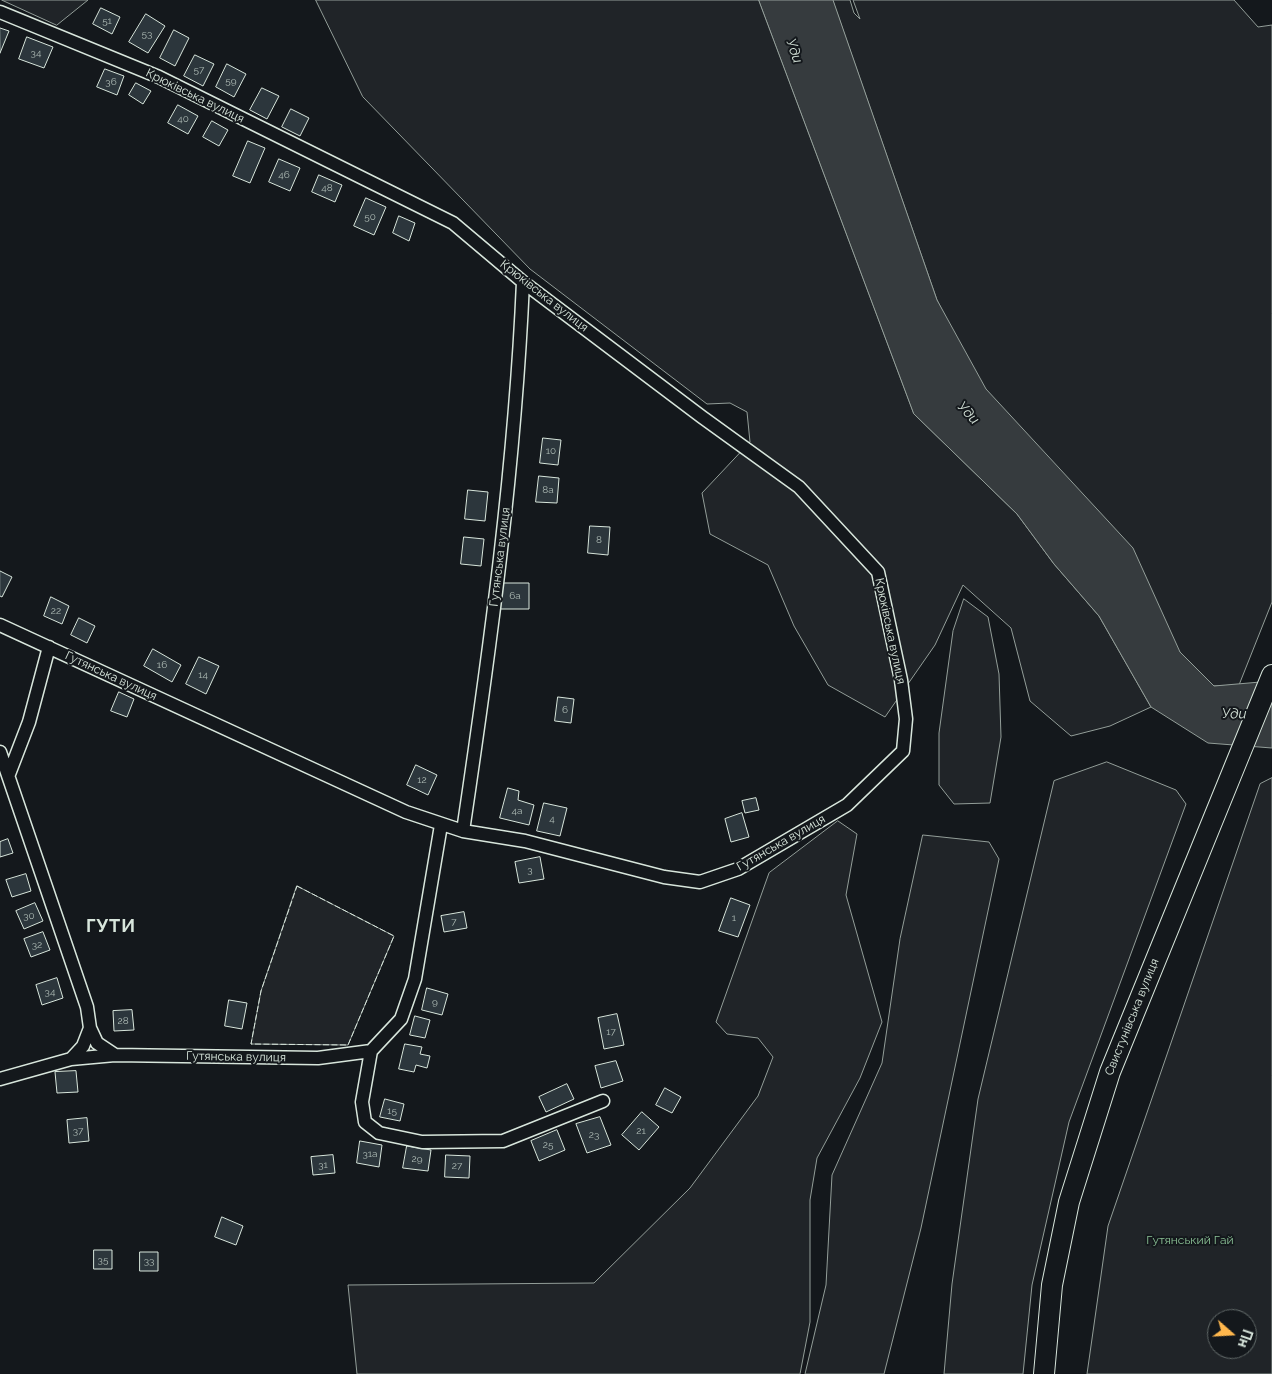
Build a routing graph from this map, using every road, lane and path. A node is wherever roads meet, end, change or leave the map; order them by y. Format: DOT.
graph roads {
  1 [pos="0,12"];
  2 [pos="523,282"];
  3 [pos="0,625"];
  4 [pos="50,648"];
  5 [pos="1272,675"];
  6 [pos="903,751"];
  7 [pos="0,752"];
  8 [pos="9,774"];
  9 [pos="441,825"];
  10 [pos="463,830"];
  11 [pos="90,1028"];
  12 [pos="371,1051"];
  13 [pos="115,1055"];
  14 [pos="71,1059"];
  15 [pos="0,1079"];
  16 [pos="603,1101"];
  17 [pos="1044,1374"];
  1 -- 2 [label="street, Крюківська вулиця"];
  2 -- 6 [label="street, Крюківська вулиця"];
  2 -- 10 [label="street, Гутянська вулиця"];
  3 -- 4 [label="street, Гутянська вулиця"];
  4 -- 8 [label="street"];
  4 -- 9 [label="street, Гутянська вулиця"];
  5 -- 17 [label="main road, Свистунівська вулиця"];
  6 -- 10 [label="street, Гутянська вулиця"];
  7 -- 8 [label="street"];
  8 -- 11 [label="street"];
  9 -- 10 [label="street, Гутянська вулиця"];
  9 -- 12 [label="street"];
  11 -- 13 [label="street"];
  11 -- 14 [label="street"];
  12 -- 13 [label="street, Гутянська вулиця"];
  12 -- 16 [label="street"];
  13 -- 14 [label="street, Гутянська вулиця"];
  14 -- 15 [label="street, Гутянська вулиця"];
}
